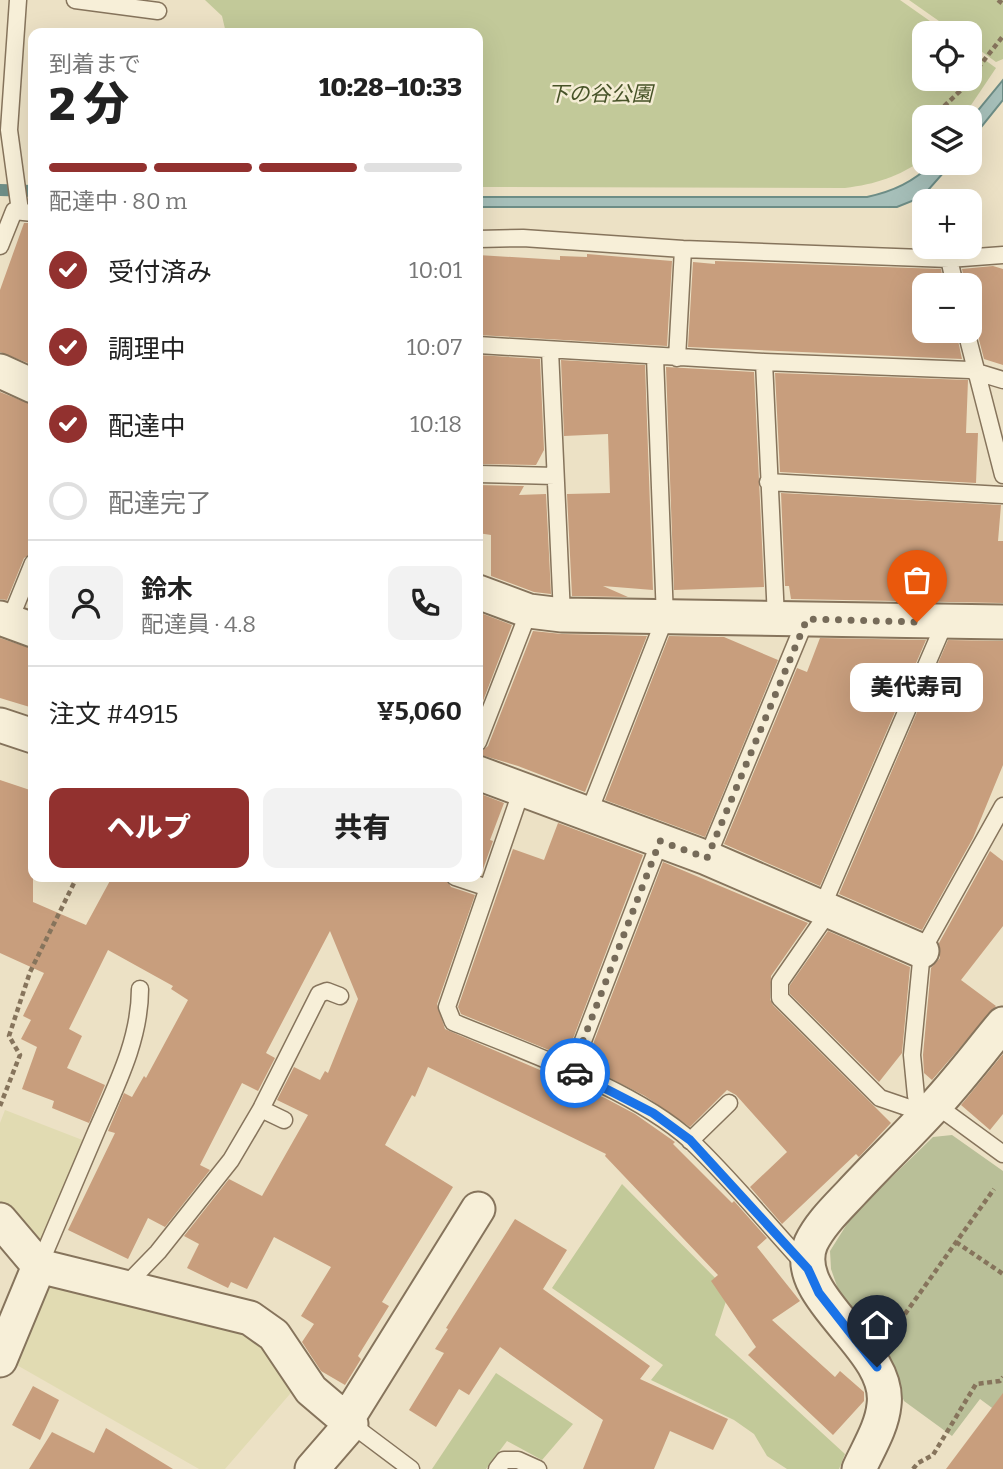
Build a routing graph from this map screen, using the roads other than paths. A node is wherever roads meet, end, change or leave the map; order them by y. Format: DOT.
graph roads {
  1 [pos="18,0"];
  2 [pos="75,0"];
  3 [pos="158,11"];
  4 [pos="6,70"];
  5 [pos="24,207"];
  6 [pos="483,239"];
  7 [pos="0,246"];
  8 [pos="684,249"];
  9 [pos="1003,255"];
  10 [pos="982,257"];
  11 [pos="912,258"];
  12 [pos="949,259"];
  13 [pos="952,273"];
  14 [pos="969,343"];
  15 [pos="483,345"];
  16 [pos="550,350"];
  17 [pos="655,357"];
  18 [pos="677,358"];
  19 [pos="764,362"];
  20 [pos="0,372"];
  21 [pos="976,372"];
  22 [pos="1003,380"];
  23 [pos="28,384"];
  24 [pos="483,474"];
  25 [pos="1003,475"];
  26 [pos="555,476"];
  27 [pos="768,482"];
  28 [pos="1003,495"];
  29 [pos="28,579"];
  30 [pos="483,594"];
  31 [pos="528,611"];
  32 [pos="562,615"];
  33 [pos="666,618"];
  34 [pos="791,619"];
  35 [pos="945,622"];
  36 [pos="1003,622"];
  37 [pos="14,623"];
  38 [pos="0,725"];
  39 [pos="483,729"];
  40 [pos="28,734"];
  41 [pos="483,775"];
  42 [pos="522,789"];
  43 [pos="1003,806"];
  44 [pos="589,813"];
  45 [pos="660,841"];
  46 [pos="707,858"];
  47 [pos="470,882"];
  48 [pos="488,888"];
  49 [pos="826,908"];
  50 [pos="922,951"];
  51 [pos="140,989"];
  52 [pos="340,996"];
  53 [pos="1003,1024"];
  54 [pos="571,1072"];
  55 [pos="729,1103"];
  56 [pos="261,1109"];
  57 [pos="932,1110"];
  58 [pos="284,1120"];
  59 [pos="690,1140"];
  60 [pos="1003,1154"];
  61 [pos="478,1209"];
  62 [pos="0,1220"];
  63 [pos="39,1266"];
  64 [pos="808,1269"];
  65 [pos="124,1287"];
  66 [pos="0,1360"];
  67 [pos="348,1422"];
  68 [pos="312,1469"];
  69 [pos="411,1469"];
  70 [pos="497,1469"];
  71 [pos="538,1469"];
  72 [pos="859,1469"];
  1 -- 4 [label="lane"];
  2 -- 3 [label="lane"];
  4 -- 5 [label="lane"];
  5 -- 7 [label="lane"];
  6 -- 8 [label="lane"];
  8 -- 11 [label="lane"];
  8 -- 18 [label="lane"];
  9 -- 10 [label="lane"];
  12 -- 13 [label="lane"];
  14 -- 21 [label="lane"];
  15 -- 16 [label="lane"];
  16 -- 17 [label="lane"];
  16 -- 26 [label="lane"];
  17 -- 18 [label="lane"];
  17 -- 33 [label="lane"];
  18 -- 19 [label="lane"];
  19 -- 21 [label="lane"];
  19 -- 27 [label="lane"];
  20 -- 23 [label="street"];
  21 -- 22 [label="lane"];
  21 -- 25 [label="lane"];
  24 -- 26 [label="lane"];
  26 -- 32 [label="lane"];
  27 -- 28 [label="lane"];
  27 -- 34 [label="lane"];
  29 -- 37 [label="lane"];
  30 -- 31 [label="street"];
  31 -- 32 [label="street"];
  31 -- 39 [label="lane"];
  32 -- 33 [label="street"];
  33 -- 34 [label="street"];
  33 -- 44 [label="lane"];
  34 -- 35 [label="street"];
  34 -- 46 [label="lane"];
  35 -- 36 [label="street"];
  35 -- 49 [label="lane"];
  38 -- 40 [label="street"];
  41 -- 42 [label="street"];
  42 -- 44 [label="street"];
  42 -- 48 [label="lane"];
  43 -- 50 [label="lane"];
  44 -- 45 [label="street"];
  45 -- 46 [label="street"];
  45 -- 54 [label="lane"];
  46 -- 49 [label="street"];
  47 -- 48 [label="lane"];
  48 -- 54 [label="lane"];
  49 -- 50 [label="street"];
  49 -- 57 [label="lane"];
  50 -- 57 [label="lane"];
  51 -- 63 [label="lane"];
  52 -- 56 [label="lane"];
  53 -- 57 [label="street"];
  54 -- 59 [label="lane"];
  55 -- 59 [label="lane"];
  56 -- 58 [label="lane"];
  56 -- 65 [label="lane"];
  57 -- 60 [label="lane"];
  57 -- 64 [label="street"];
  59 -- 64 [label="lane"];
  61 -- 67 [label="street"];
  62 -- 63 [label="street"];
  63 -- 65 [label="street"];
  63 -- 66 [label="street"];
  64 -- 72 [label="street"];
  65 -- 67 [label="street"];
  67 -- 68 [label="street"];
  67 -- 69 [label="lane"];
  70 -- 71 [label="lane"];
}
